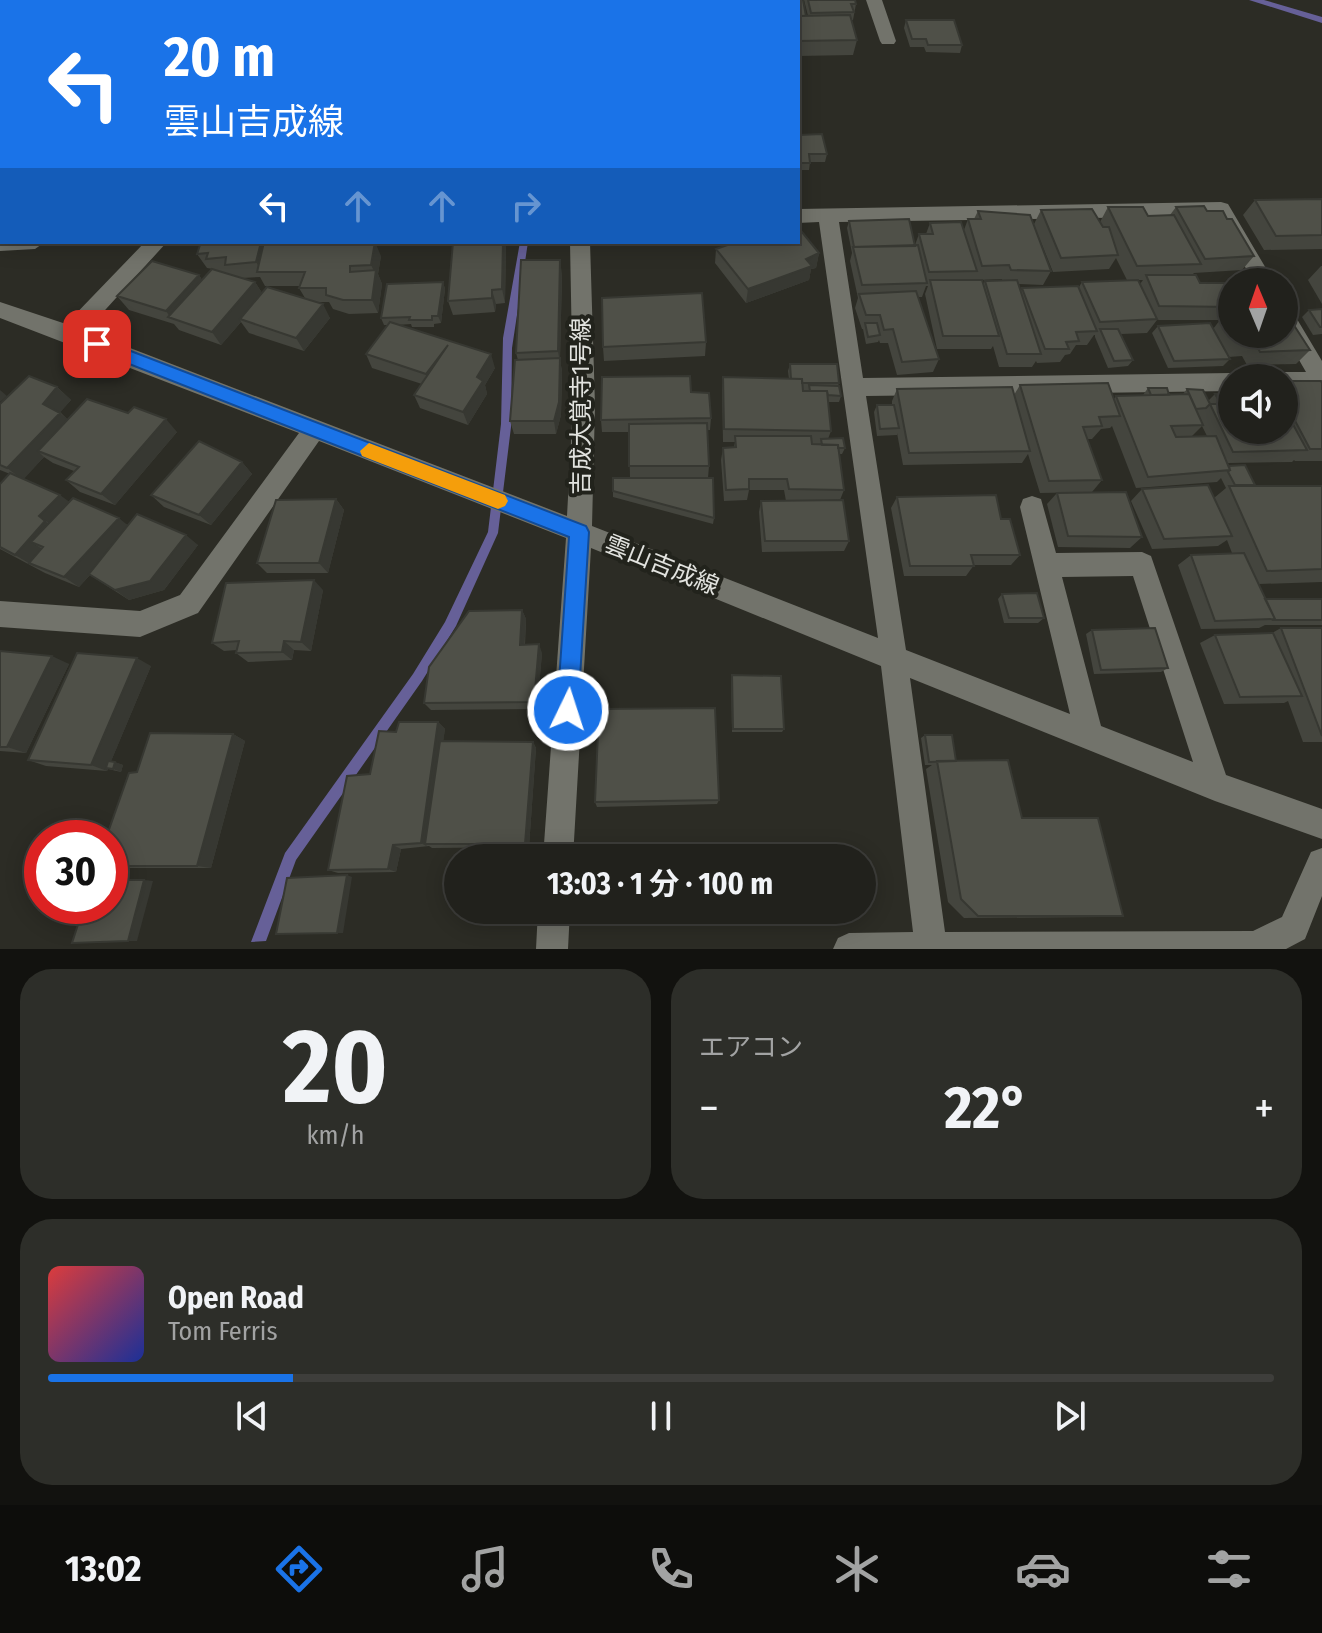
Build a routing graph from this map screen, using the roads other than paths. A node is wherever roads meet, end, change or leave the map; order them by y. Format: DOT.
graph roads {
  1 [pos="874,0"];
  2 [pos="888,41"];
  3 [pos="800,216"];
  4 [pos="828,216"];
  5 [pos="155,244"];
  6 [pos="580,244"];
  7 [pos="1256,268"];
  8 [pos="0,310"];
  9 [pos="70,334"];
  10 [pos="1298,339"];
  11 [pos="1322,380"];
  12 [pos="1298,381"];
  13 [pos="1218,382"];
  14 [pos="853,387"];
  15 [pos="314,430"];
  16 [pos="1032,507"];
  17 [pos="579,532"];
  18 [pos="1047,565"];
  19 [pos="0,614"];
  20 [pos="894,657"];
  21 [pos="1089,735"];
  22 [pos="1215,786"];
  23 [pos="1322,824"];
  24 [pos="559,844"];
  25 [pos="1322,863"];
  26 [pos="553,924"];
  27 [pos="931,947"];
  28 [pos="552,949"];
  29 [pos="849,949"];
  1 -- 2 [label="street"];
  3 -- 4 [label="street"];
  4 -- 7 [label="street"];
  4 -- 14 [label="street"];
  5 -- 9 [label="street"];
  6 -- 17 [label="street, 吉成大覚寺1号線"];
  8 -- 9 [label="street, 雲山吉成線"];
  9 -- 15 [label="street, 雲山吉成線"];
  10 -- 11 [label="street"];
  11 -- 12 [label="street"];
  13 -- 14 [label="street"];
  14 -- 20 [label="street"];
  15 -- 17 [label="street, 雲山吉成線"];
  15 -- 19 [label="street"];
  16 -- 18 [label="street"];
  17 -- 20 [label="street, 雲山吉成線"];
  17 -- 24 [label="street, 吉成大覚寺1号線"];
  18 -- 21 [label="street"];
  18 -- 22 [label="street"];
  20 -- 21 [label="street, 雲山吉成線"];
  20 -- 27 [label="street"];
  21 -- 22 [label="street, 雲山吉成線"];
  22 -- 23 [label="street, 雲山吉成線"];
  25 -- 27 [label="street"];
  26 -- 28 [label="street"];
  27 -- 29 [label="street"];
}
